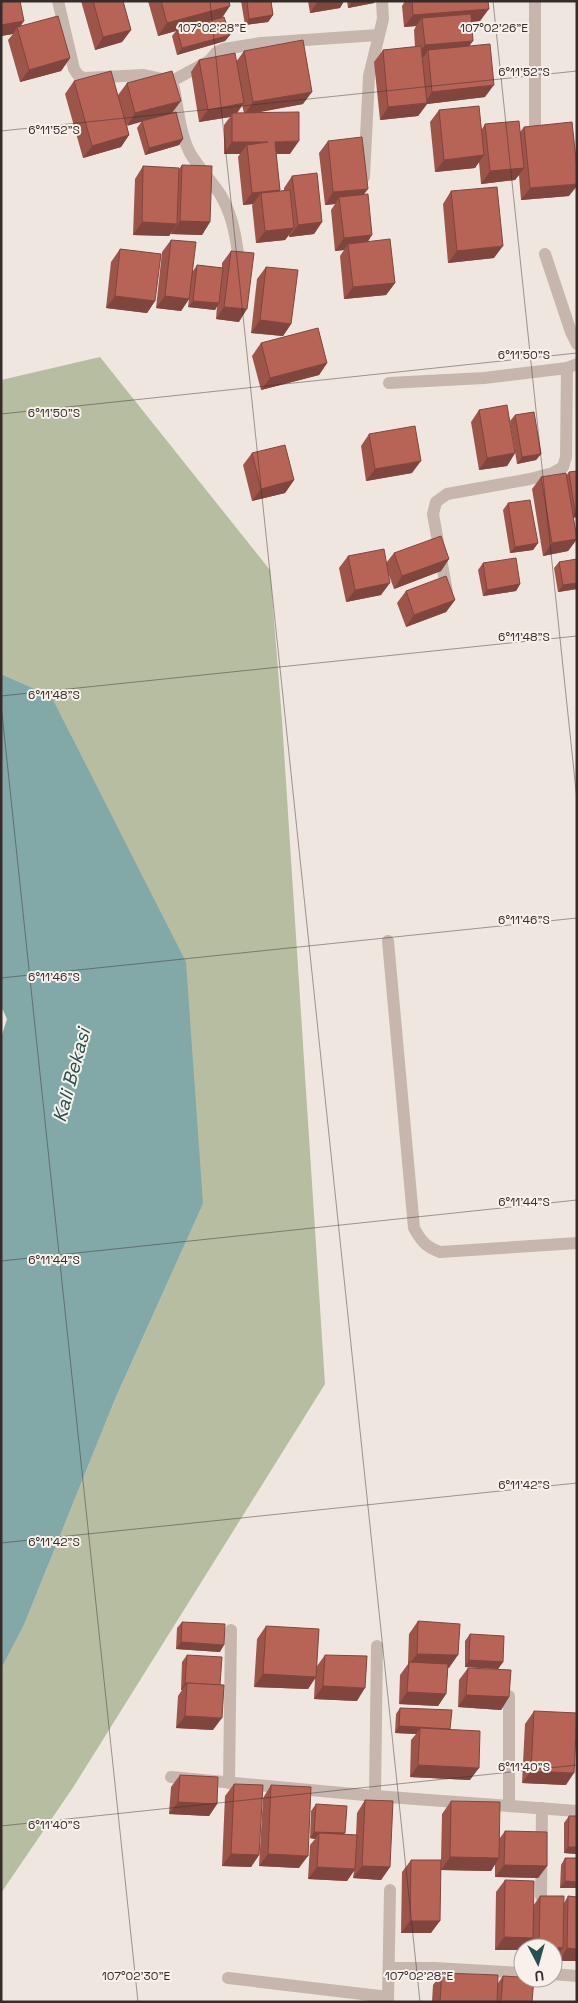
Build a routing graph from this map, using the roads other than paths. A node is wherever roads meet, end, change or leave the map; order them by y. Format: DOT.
graph roads {
  1 [pos="58,1"];
  2 [pos="382,1"];
  3 [pos="535,1"];
  4 [pos="378,35"];
  5 [pos="172,81"];
  6 [pos="535,133"];
  7 [pos="363,193"];
  8 [pos="238,253"];
  9 [pos="545,254"];
  10 [pos="577,344"];
  11 [pos="572,366"];
  12 [pos="389,383"];
  13 [pos="449,600"];
  14 [pos="388,942"];
  15 [pos="577,1243"];
  16 [pos="231,1630"];
  17 [pos="377,1646"];
  18 [pos="509,1696"];
  19 [pos="171,1777"];
  20 [pos="229,1783"];
  21 [pos="375,1796"];
  22 [pos="509,1806"];
  23 [pos="542,1808"];
  24 [pos="577,1811"];
  25 [pos="390,1890"];
  26 [pos="541,1896"];
  27 [pos="390,1968"];
  28 [pos="513,1972"];
  29 [pos="563,1975"];
  30 [pos="577,1976"];
  31 [pos="228,1978"];
  32 [pos="388,2000"];
  1 -- 5 [label="street"];
  2 -- 4 [label="street"];
  3 -- 6 [label="street"];
  4 -- 5 [label="street"];
  4 -- 7 [label="street"];
  5 -- 8 [label="street"];
  9 -- 10 [label="street"];
  11 -- 12 [label="street"];
  11 -- 13 [label="street"];
  14 -- 15 [label="street"];
  16 -- 20 [label="street"];
  17 -- 21 [label="street"];
  18 -- 22 [label="street"];
  19 -- 20 [label="street"];
  20 -- 21 [label="street"];
  21 -- 22 [label="street"];
  22 -- 23 [label="street"];
  23 -- 24 [label="street"];
  23 -- 26 [label="street"];
  25 -- 27 [label="street"];
  27 -- 28 [label="street"];
  27 -- 32 [label="street"];
  29 -- 30 [label="street"];
  31 -- 32 [label="street"];
}
